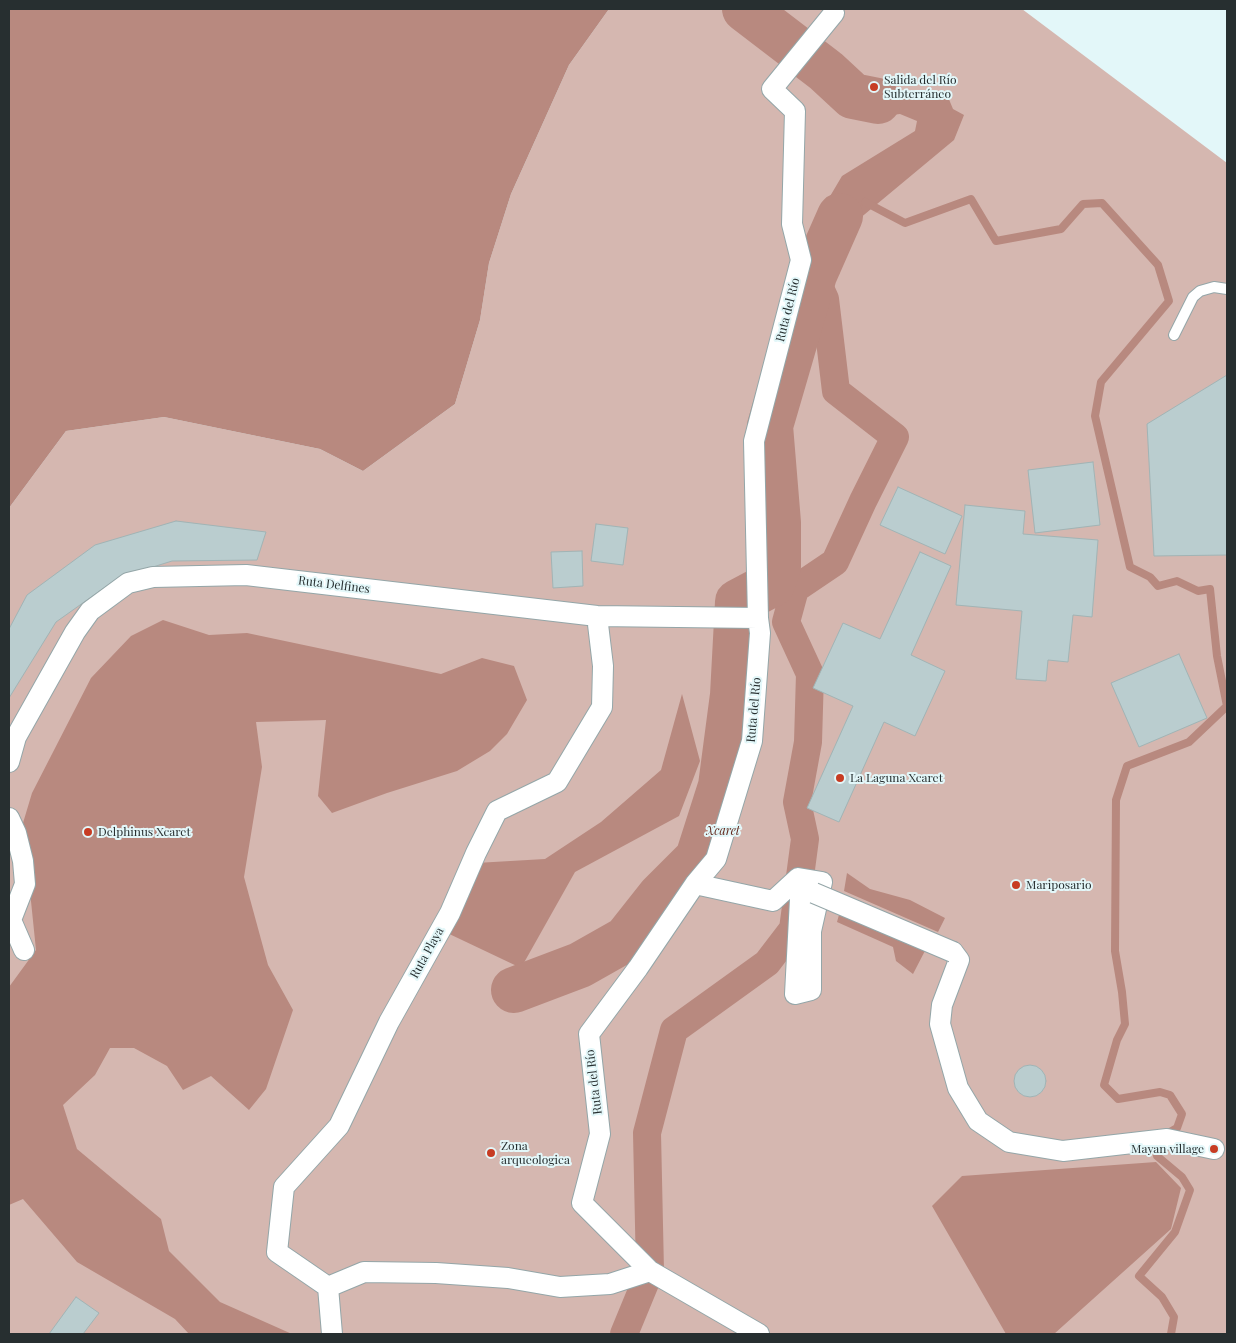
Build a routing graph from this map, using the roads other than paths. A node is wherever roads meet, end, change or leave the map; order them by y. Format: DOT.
graph roads {
  1 [pos="834,13"];
  2 [pos="1227,289"];
  3 [pos="1174,336"];
  4 [pos="597,616"];
  5 [pos="758,618"];
  6 [pos="9,762"];
  7 [pos="9,818"];
  8 [pos="695,884"];
  9 [pos="24,950"];
  10 [pos="1214,1149"];
  11 [pos="650,1271"];
  12 [pos="328,1288"];
  13 [pos="332,1334"];
  14 [pos="759,1334"];
  1 -- 5 [label="street, Ruta del Río"];
  2 -- 3 [label="lane"];
  4 -- 5 [label="street, Ruta Delfines"];
  4 -- 6 [label="street, Ruta Delfines"];
  4 -- 12 [label="street, Ruta Playa"];
  5 -- 8 [label="street, Ruta del Río"];
  7 -- 9 [label="street"];
  8 -- 10 [label="street, bridge"];
  8 -- 11 [label="street, Ruta del Río"];
  11 -- 12 [label="street"];
  11 -- 14 [label="street, Ruta del Río"];
  12 -- 13 [label="street"];
}
